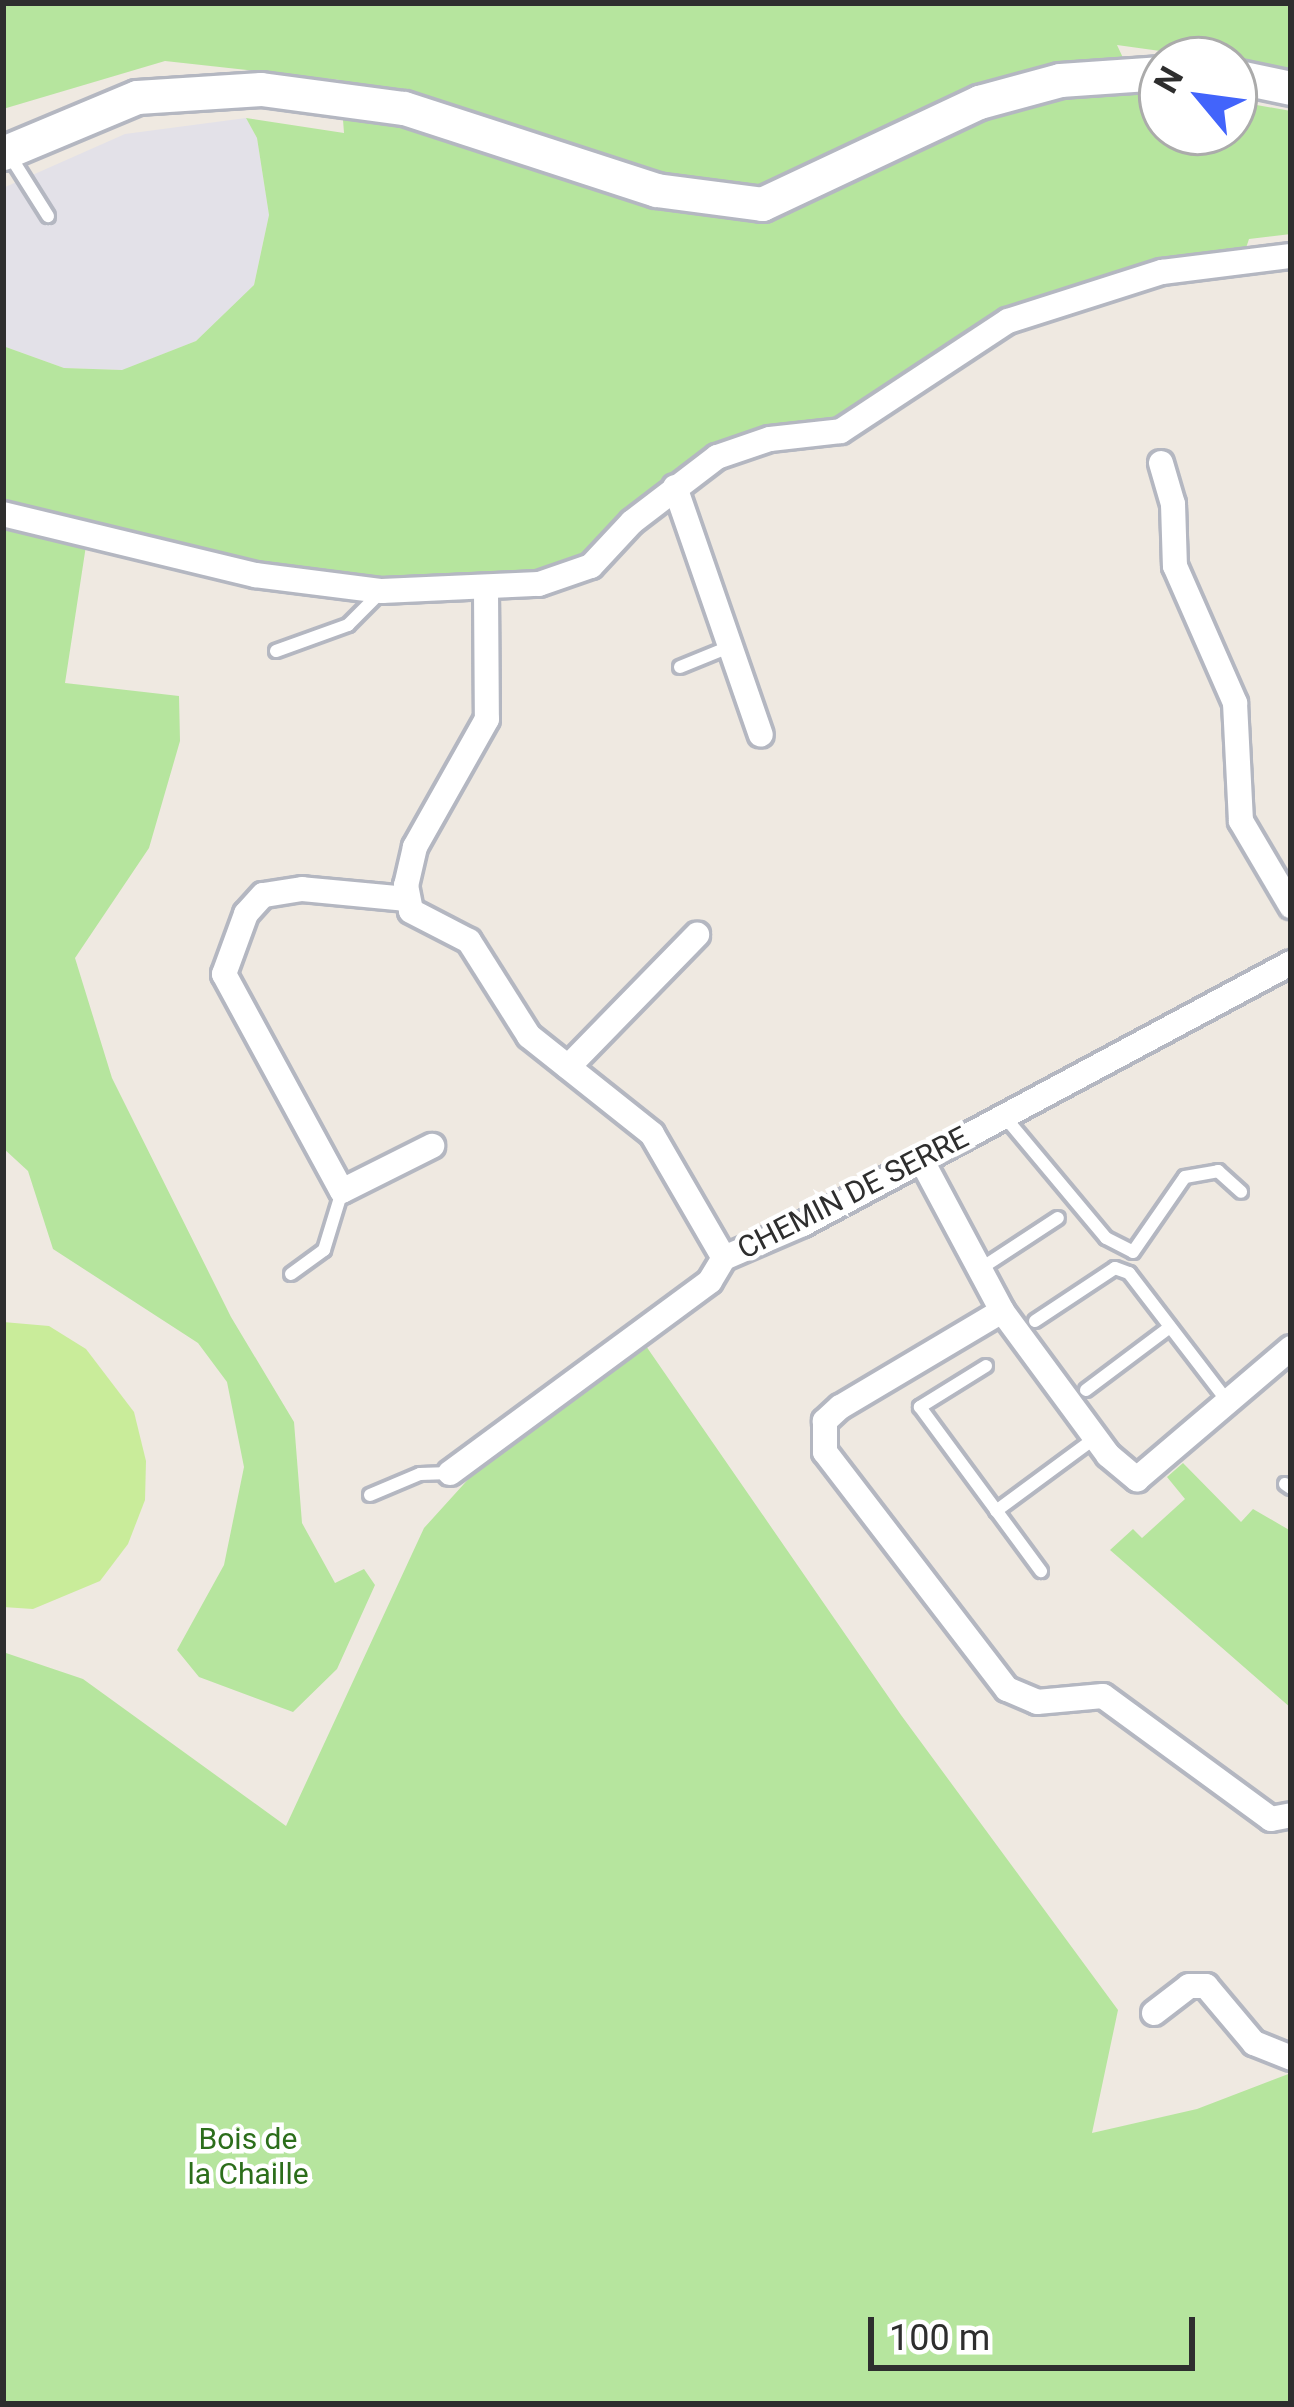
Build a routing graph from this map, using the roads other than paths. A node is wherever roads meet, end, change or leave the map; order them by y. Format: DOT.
graph roads {
  1 [pos="1138,75"];
  2 [pos="1258,81"];
  3 [pos="1291,88"];
  4 [pos="5,152"];
  5 [pos="48,216"];
  6 [pos="1291,256"];
  7 [pos="1161,463"];
  8 [pos="675,487"];
  9 [pos="3,514"];
  10 [pos="382,591"];
  11 [pos="486,591"];
  12 [pos="729,646"];
  13 [pos="276,651"];
  14 [pos="680,667"];
  15 [pos="761,735"];
  16 [pos="407,899"];
  17 [pos="1291,906"];
  18 [pos="697,935"];
  19 [pos="1291,963"];
  20 [pos="568,1067"];
  21 [pos="1003,1115"];
  22 [pos="432,1146"];
  23 [pos="922,1161"];
  24 [pos="342,1191"];
  25 [pos="1241,1192"];
  26 [pos="1058,1218"];
  27 [pos="724,1258"];
  28 [pos="980,1269"];
  29 [pos="292,1274"];
  30 [pos="1003,1311"];
  31 [pos="1034,1321"];
  32 [pos="1170,1327"];
  33 [pos="1291,1348"];
  34 [pos="986,1366"];
  35 [pos="1086,1390"];
  36 [pos="1228,1403"];
  37 [pos="1095,1438"];
  38 [pos="451,1473"];
  39 [pos="370,1495"];
  40 [pos="996,1510"];
  41 [pos="1041,1571"];
  42 [pos="1288,1818"];
  43 [pos="1154,2013"];
  44 [pos="1291,2058"];
  1 -- 4 [label="main road"];
  2 -- 3 [label="main road"];
  4 -- 5 [label="lane"];
  6 -- 8 [label="street"];
  7 -- 17 [label="street"];
  8 -- 11 [label="street"];
  8 -- 12 [label="street"];
  9 -- 10 [label="street"];
  10 -- 11 [label="street"];
  10 -- 13 [label="lane"];
  11 -- 16 [label="street"];
  12 -- 14 [label="lane"];
  12 -- 15 [label="street"];
  16 -- 20 [label="street"];
  16 -- 24 [label="street"];
  18 -- 20 [label="street"];
  19 -- 21 [label="street, CHEMIN DE SERRE"];
  20 -- 27 [label="street"];
  21 -- 23 [label="street, CHEMIN DE SERRE"];
  21 -- 25 [label="lane"];
  22 -- 24 [label="street"];
  23 -- 27 [label="street, CHEMIN DE SERRE"];
  23 -- 28 [label="street"];
  24 -- 29 [label="lane"];
  26 -- 28 [label="lane"];
  27 -- 38 [label="street, CHEMIN DE SERRE"];
  28 -- 30 [label="street"];
  30 -- 37 [label="street"];
  30 -- 42 [label="street"];
  31 -- 32 [label="lane"];
  32 -- 35 [label="lane"];
  32 -- 36 [label="lane"];
  33 -- 36 [label="street"];
  34 -- 40 [label="lane"];
  36 -- 37 [label="street"];
  37 -- 40 [label="lane"];
  38 -- 39 [label="lane"];
  40 -- 41 [label="lane"];
  43 -- 44 [label="street"];
}
